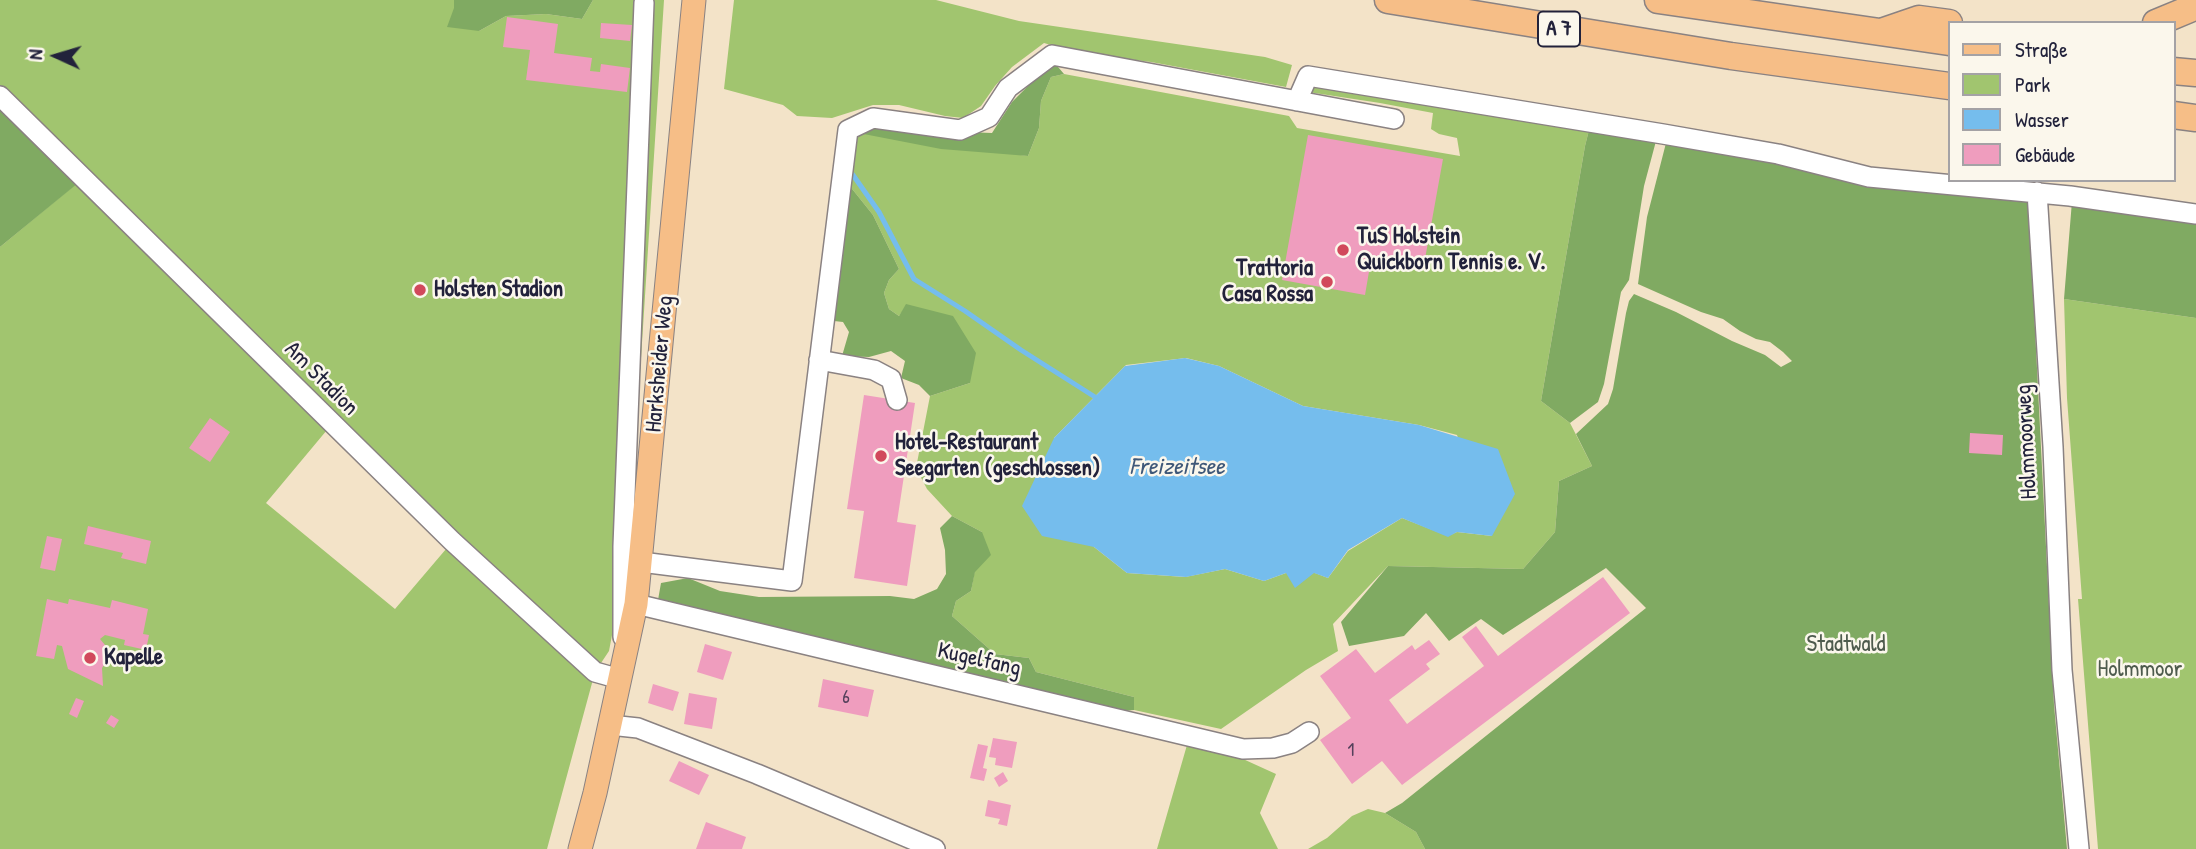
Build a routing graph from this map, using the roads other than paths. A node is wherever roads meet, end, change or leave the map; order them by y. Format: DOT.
graph roads {
  1 [pos="694,0"];
  2 [pos="1388,0"];
  3 [pos="1658,0"];
  4 [pos="644,4"];
  5 [pos="2195,7"];
  6 [pos="2161,21"];
  7 [pos="1948,23"];
  8 [pos="1879,33"];
  9 [pos="1948,42"];
  10 [pos="2175,71"];
  11 [pos="2196,73"];
  12 [pos="1948,86"];
  13 [pos="0,96"];
  14 [pos="1297,101"];
  15 [pos="2175,115"];
  16 [pos="2196,118"];
  17 [pos="1394,119"];
  18 [pos="2037,192"];
  19 [pos="2196,215"];
  20 [pos="820,360"];
  21 [pos="897,400"];
  22 [pos="641,562"];
  23 [pos="636,604"];
  24 [pos="621,672"];
  25 [pos="610,725"];
  26 [pos="1309,732"];
  27 [pos="580,849"];
  28 [pos="935,849"];
  29 [pos="2079,849"];
  1 -- 22 [label="main road, Harksheider Weg"];
  2 -- 12 [label="highway, A 7"];
  3 -- 8 [label="highway"];
  4 -- 24 [label="street"];
  5 -- 6 [label="highway"];
  7 -- 8 [label="highway"];
  8 -- 9 [label="highway"];
  10 -- 11 [label="highway"];
  13 -- 24 [label="street, Am Stadion"];
  14 -- 17 [label="street"];
  14 -- 18 [label="street"];
  14 -- 20 [label="street"];
  15 -- 16 [label="highway"];
  18 -- 19 [label="street"];
  18 -- 29 [label="street, Holmmoorweg"];
  20 -- 21 [label="street"];
  20 -- 22 [label="street"];
  22 -- 23 [label="main road, Harksheider Weg"];
  23 -- 24 [label="main road, Harksheider Weg"];
  23 -- 26 [label="street, Kugelfang"];
  24 -- 25 [label="main road, Harksheider Weg"];
  25 -- 27 [label="main road, Harksheider Weg"];
  25 -- 28 [label="street"];
}
